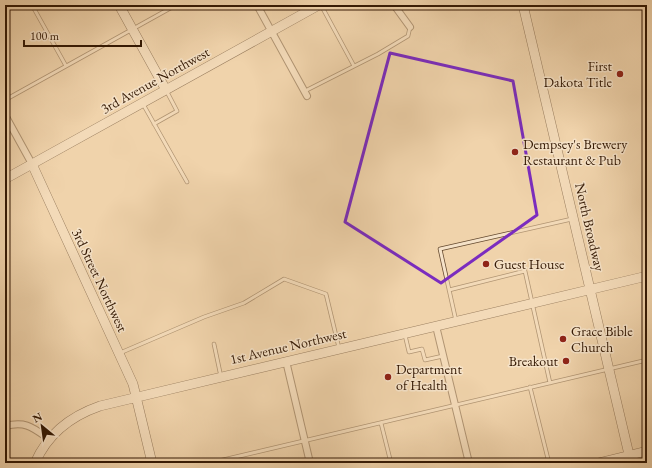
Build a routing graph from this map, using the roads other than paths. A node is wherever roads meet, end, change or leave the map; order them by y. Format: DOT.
graph roads {
  1 [pos="32,5"];
  2 [pos="119,5"];
  3 [pos="176,5"];
  4 [pos="257,5"];
  5 [pos="320,5"];
  6 [pos="394,5"];
  7 [pos="523,5"];
  8 [pos="410,27"];
  9 [pos="132,29"];
  10 [pos="272,31"];
  11 [pos="66,66"];
  12 [pos="354,66"];
  13 [pos="166,90"];
  14 [pos="306,94"];
  15 [pos="5,100"];
  16 [pos="142,103"];
  17 [pos="5,115"];
  18 [pos="154,124"];
  19 [pos="32,164"];
  20 [pos="5,179"];
  21 [pos="187,182"];
  22 [pos="573,219"];
  23 [pos="647,276"];
  24 [pos="590,289"];
  25 [pos="449,290"];
  26 [pos="533,303"];
  27 [pos="456,321"];
  28 [pos="436,326"];
  29 [pos="405,333"];
  30 [pos="214,344"];
  31 [pos="339,348"];
  32 [pos="119,353"];
  33 [pos="443,356"];
  34 [pos="647,360"];
  35 [pos="286,361"];
  36 [pos="609,369"];
  37 [pos="221,377"];
  38 [pos="550,383"];
  39 [pos="530,387"];
  40 [pos="137,397"];
  41 [pos="455,405"];
  42 [pos="381,423"];
  43 [pos="5,426"];
  44 [pos="49,439"];
  45 [pos="305,441"];
  46 [pos="647,452"];
  47 [pos="630,459"];
  48 [pos="35,463"];
  49 [pos="152,463"];
  50 [pos="210,463"];
  51 [pos="310,463"];
  52 [pos="391,463"];
  53 [pos="470,463"];
  54 [pos="549,463"];
  55 [pos="598,463"];
  1 -- 11 [label="lane"];
  2 -- 9 [label="main road"];
  3 -- 9 [label="lane"];
  4 -- 10 [label="street"];
  5 -- 10 [label="main road, 3rd Avenue Northwest"];
  5 -- 12 [label="lane"];
  6 -- 8 [label="street"];
  7 -- 22 [label="main road, North Broadway"];
  8 -- 12 [label="lane"];
  9 -- 11 [label="lane"];
  9 -- 13 [label="main road"];
  10 -- 13 [label="main road, 3rd Avenue Northwest"];
  10 -- 14 [label="street"];
  11 -- 15 [label="lane"];
  12 -- 14 [label="lane"];
  13 -- 16 [label="main road, 3rd Avenue Northwest"];
  13 -- 18 [label="lane"];
  16 -- 18 [label="lane"];
  16 -- 19 [label="main road, 3rd Avenue Northwest"];
  17 -- 19 [label="street, 3rd Street Northwest"];
  18 -- 21 [label="lane"];
  19 -- 20 [label="main road, 3rd Avenue Northwest"];
  19 -- 32 [label="main road, 3rd Street Northwest"];
  22 -- 24 [label="main road, North Broadway"];
  22 -- 25 [label="lane"];
  23 -- 24 [label="main road, 1st Avenue Northwest"];
  24 -- 26 [label="main road, 1st Avenue Northwest"];
  24 -- 36 [label="main road, North Broadway"];
  25 -- 26 [label="lane"];
  25 -- 27 [label="lane"];
  26 -- 27 [label="main road, 1st Avenue Northwest"];
  26 -- 38 [label="lane"];
  27 -- 28 [label="main road, 1st Avenue Northwest"];
  28 -- 29 [label="main road, 1st Avenue Northwest"];
  28 -- 33 [label="street"];
  29 -- 31 [label="main road, 1st Avenue Northwest"];
  29 -- 33 [label="lane"];
  30 -- 37 [label="lane"];
  31 -- 32 [label="lane"];
  31 -- 35 [label="main road, 1st Avenue Northwest"];
  32 -- 40 [label="main road, 3rd Street Northwest"];
  33 -- 41 [label="street"];
  34 -- 36 [label="lane"];
  35 -- 37 [label="main road, 1st Avenue Northwest"];
  35 -- 45 [label="street"];
  36 -- 38 [label="lane"];
  36 -- 47 [label="main road, North Broadway"];
  37 -- 40 [label="main road, 1st Avenue Northwest"];
  38 -- 39 [label="lane"];
  39 -- 41 [label="lane"];
  39 -- 54 [label="lane"];
  40 -- 44 [label="main road, 1st Avenue Northwest"];
  40 -- 49 [label="main road, 3rd Street Northwest"];
  41 -- 42 [label="lane"];
  41 -- 53 [label="street"];
  42 -- 45 [label="lane"];
  42 -- 52 [label="lane"];
  43 -- 44 [label="street"];
  44 -- 48 [label="main road, 1st Avenue Northwest"];
  45 -- 50 [label="lane"];
  45 -- 51 [label="street"];
  46 -- 47 [label="main road"];
  47 -- 55 [label="main road"];
}
